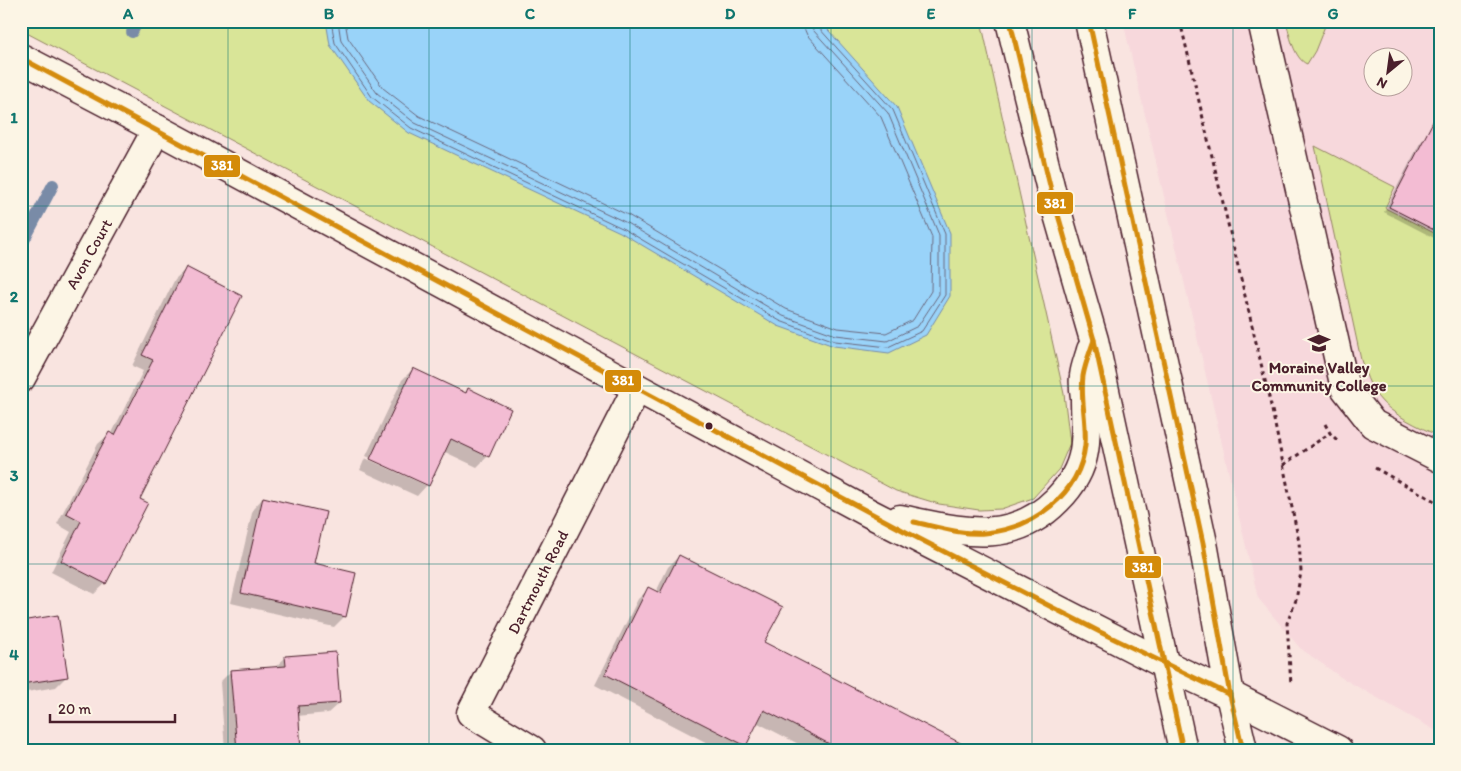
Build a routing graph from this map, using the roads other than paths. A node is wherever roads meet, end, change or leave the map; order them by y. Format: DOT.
graph roads {
  1 [pos="1010,21"];
  2 [pos="1089,21"];
  3 [pos="1262,21"];
  4 [pos="21,58"];
  5 [pos="156,129"];
  6 [pos="1094,340"];
  7 [pos="21,378"];
  8 [pos="637,388"];
  9 [pos="1440,458"];
  10 [pos="871,514"];
  11 [pos="1166,664"];
  12 [pos="1230,694"];
  13 [pos="532,750"];
  14 [pos="1183,750"];
  15 [pos="1243,750"];
  16 [pos="1338,750"];
  1 -- 6 [label="street"];
  2 -- 12 [label="street"];
  3 -- 9 [label="street"];
  4 -- 5 [label="street"];
  5 -- 7 [label="street, Avon Court"];
  5 -- 8 [label="street"];
  6 -- 10 [label="street"];
  6 -- 11 [label="street"];
  8 -- 10 [label="street"];
  8 -- 13 [label="street, Dartmouth Road"];
  10 -- 11 [label="street"];
  11 -- 12 [label="street"];
  11 -- 14 [label="street"];
  12 -- 15 [label="street"];
  12 -- 16 [label="street"];
}
